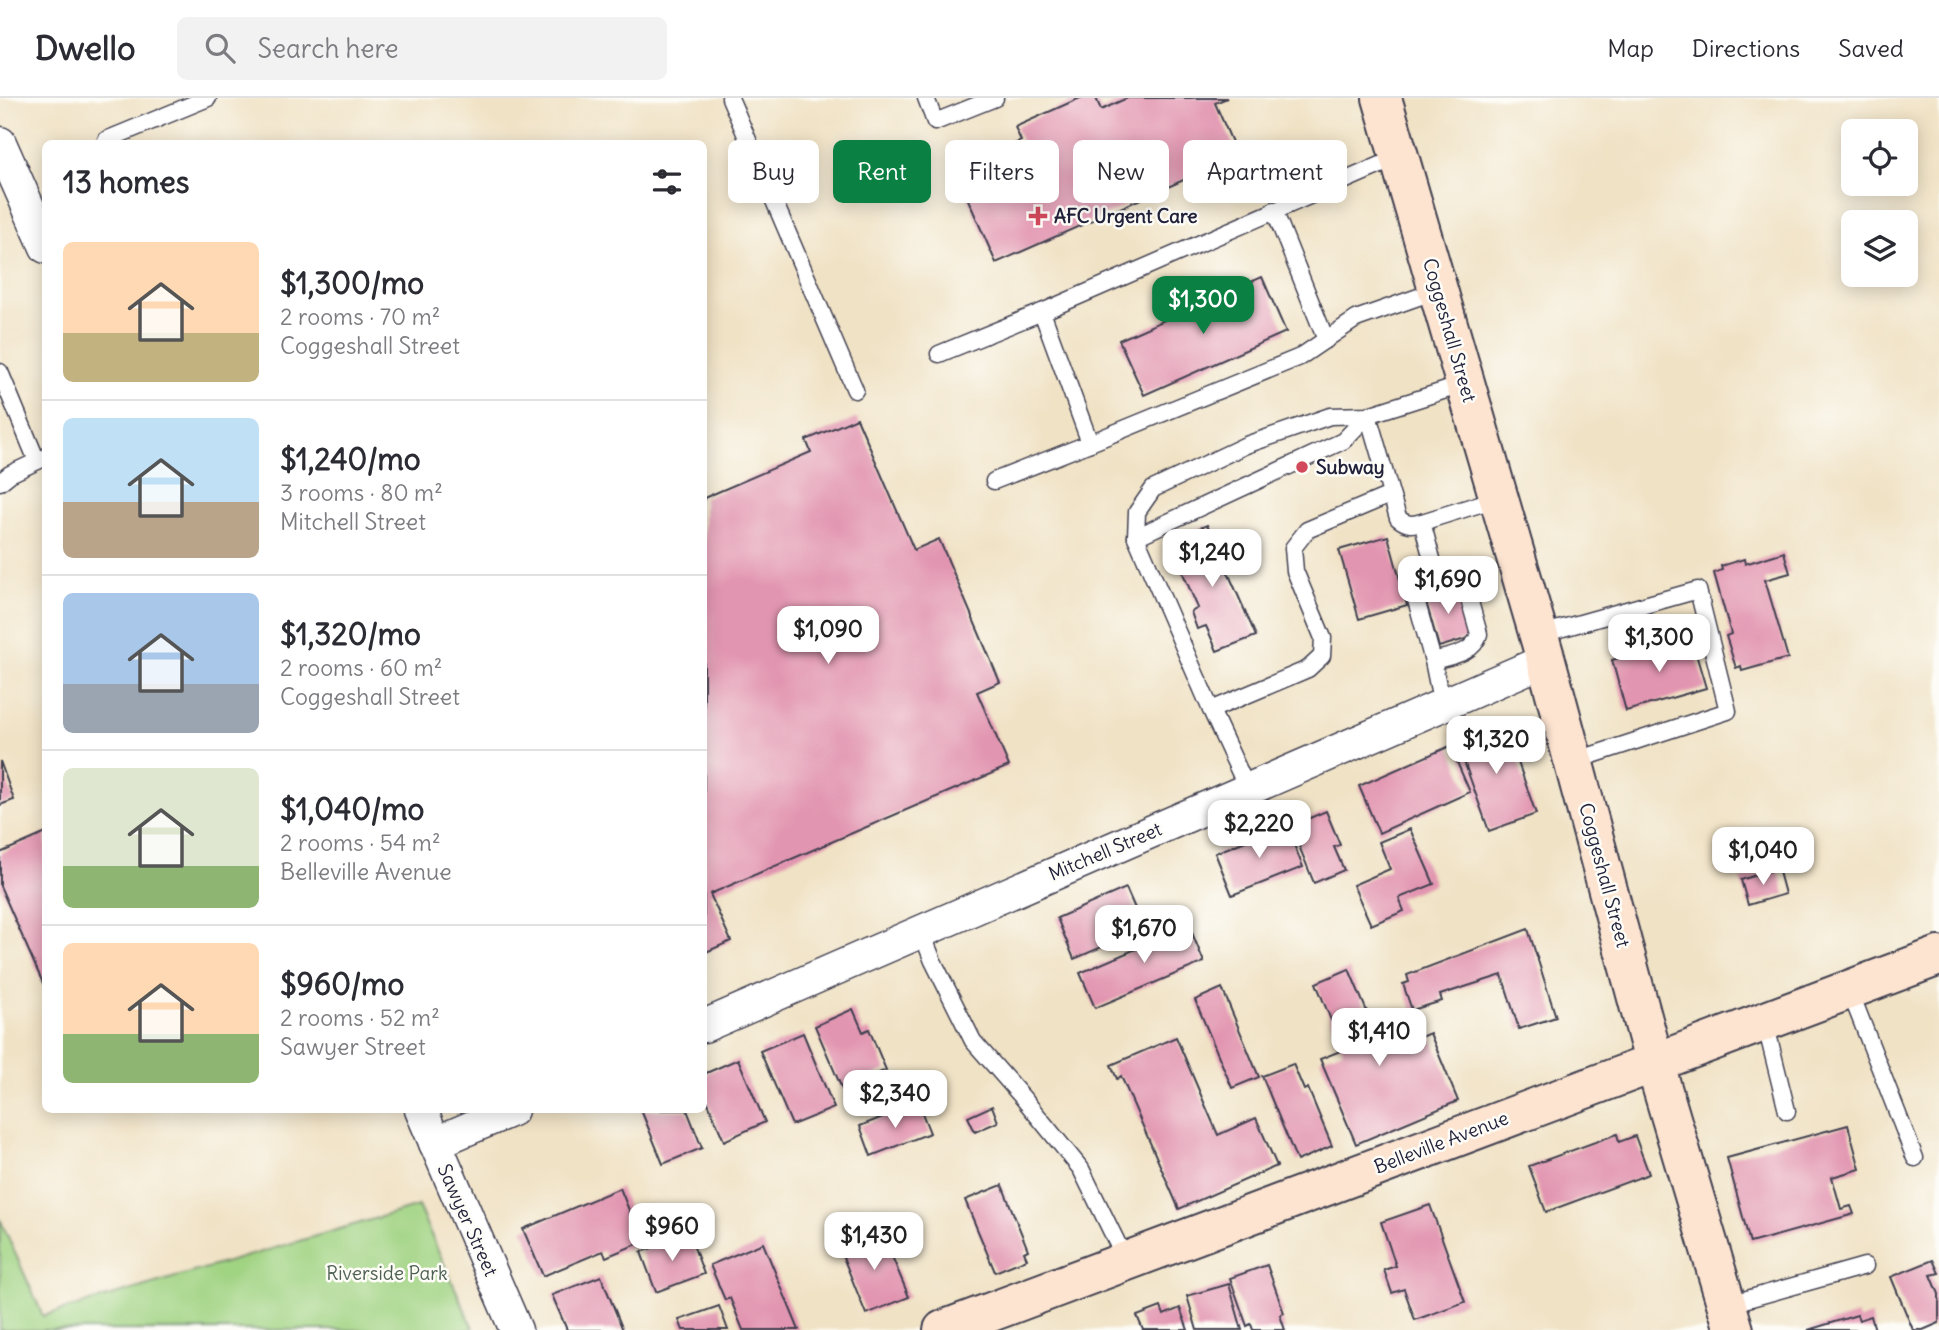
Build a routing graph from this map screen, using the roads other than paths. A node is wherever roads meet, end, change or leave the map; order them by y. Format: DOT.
graph roads {
  1 [pos="208,98"];
  2 [pos="730,98"];
  3 [pos="926,98"];
  4 [pos="995,98"];
  5 [pos="1382,98"];
  6 [pos="106,140"];
  7 [pos="0,142"];
  8 [pos="1399,157"];
  9 [pos="1274,210"];
  10 [pos="42,238"];
  11 [pos="1438,290"];
  12 [pos="1042,312"];
  13 [pos="1326,340"];
  14 [pos="939,354"];
  15 [pos="0,372"];
  16 [pos="1465,384"];
  17 [pos="855,390"];
  18 [pos="1368,415"];
  19 [pos="1090,443"];
  20 [pos="41,459"];
  21 [pos="994,481"];
  22 [pos="0,482"];
  23 [pos="1390,495"];
  24 [pos="1499,498"];
  25 [pos="1422,522"];
  26 [pos="1136,537"];
  27 [pos="1436,574"];
  28 [pos="1542,647"];
  29 [pos="1433,661"];
  30 [pos="1442,705"];
  31 [pos="1211,710"];
  32 [pos="1574,761"];
  33 [pos="1248,790"];
  34 [pos="921,931"];
  35 [pos="1939,956"];
  36 [pos="1849,989"];
  37 [pos="1765,1020"];
  38 [pos="707,1025"];
  39 [pos="1654,1061"];
  40 [pos="1787,1111"];
  41 [pos="422,1113"];
  42 [pos="505,1113"];
  43 [pos="435,1143"];
  44 [pos="1914,1158"];
  45 [pos="1126,1261"];
  46 [pos="1865,1265"];
  47 [pos="1730,1318"];
  48 [pos="988,1322"];
  49 [pos="516,1330"];
  50 [pos="943,1330"];
  1 -- 6 [label="lane"];
  2 -- 17 [label="lane"];
  3 -- 4 [label="lane"];
  5 -- 8 [label="main road, Coggeshall Street"];
  7 -- 10 [label="street"];
  8 -- 9 [label="lane"];
  8 -- 11 [label="main road, Coggeshall Street"];
  9 -- 12 [label="lane"];
  9 -- 13 [label="lane"];
  11 -- 13 [label="lane"];
  11 -- 16 [label="main road, Coggeshall Street"];
  12 -- 14 [label="lane"];
  12 -- 19 [label="lane"];
  13 -- 19 [label="lane"];
  15 -- 20 [label="lane"];
  16 -- 18 [label="lane"];
  16 -- 24 [label="main road, Coggeshall Street"];
  18 -- 23 [label="lane"];
  18 -- 26 [label="lane"];
  18 -- 26 [label="lane"];
  19 -- 21 [label="lane"];
  20 -- 22 [label="lane"];
  23 -- 25 [label="lane"];
  23 -- 31 [label="lane"];
  24 -- 25 [label="lane"];
  24 -- 28 [label="main road, Coggeshall Street"];
  25 -- 27 [label="lane"];
  26 -- 31 [label="lane"];
  27 -- 29 [label="lane"];
  27 -- 29 [label="lane"];
  28 -- 30 [label="street, Mitchell Street"];
  28 -- 32 [label="main road, Coggeshall Street"];
  28 -- 32 [label="lane"];
  29 -- 30 [label="lane"];
  30 -- 33 [label="street, Mitchell Street"];
  31 -- 33 [label="lane"];
  32 -- 39 [label="main road, Coggeshall Street"];
  33 -- 34 [label="street, Mitchell Street"];
  34 -- 38 [label="street, Mitchell Street"];
  34 -- 45 [label="lane"];
  35 -- 36 [label="main road, Belleville Avenue"];
  36 -- 37 [label="main road, Belleville Avenue"];
  36 -- 44 [label="lane"];
  37 -- 39 [label="main road, Belleville Avenue"];
  37 -- 40 [label="lane"];
  39 -- 45 [label="main road, Belleville Avenue"];
  39 -- 47 [label="main road, Coggeshall Street"];
  41 -- 43 [label="street, Sawyer Street"];
  42 -- 43 [label="street"];
  43 -- 49 [label="street, Sawyer Street"];
  45 -- 48 [label="main road, Belleville Avenue"];
  46 -- 47 [label="lane"];
  48 -- 50 [label="main road, Belleville Avenue"];
}
